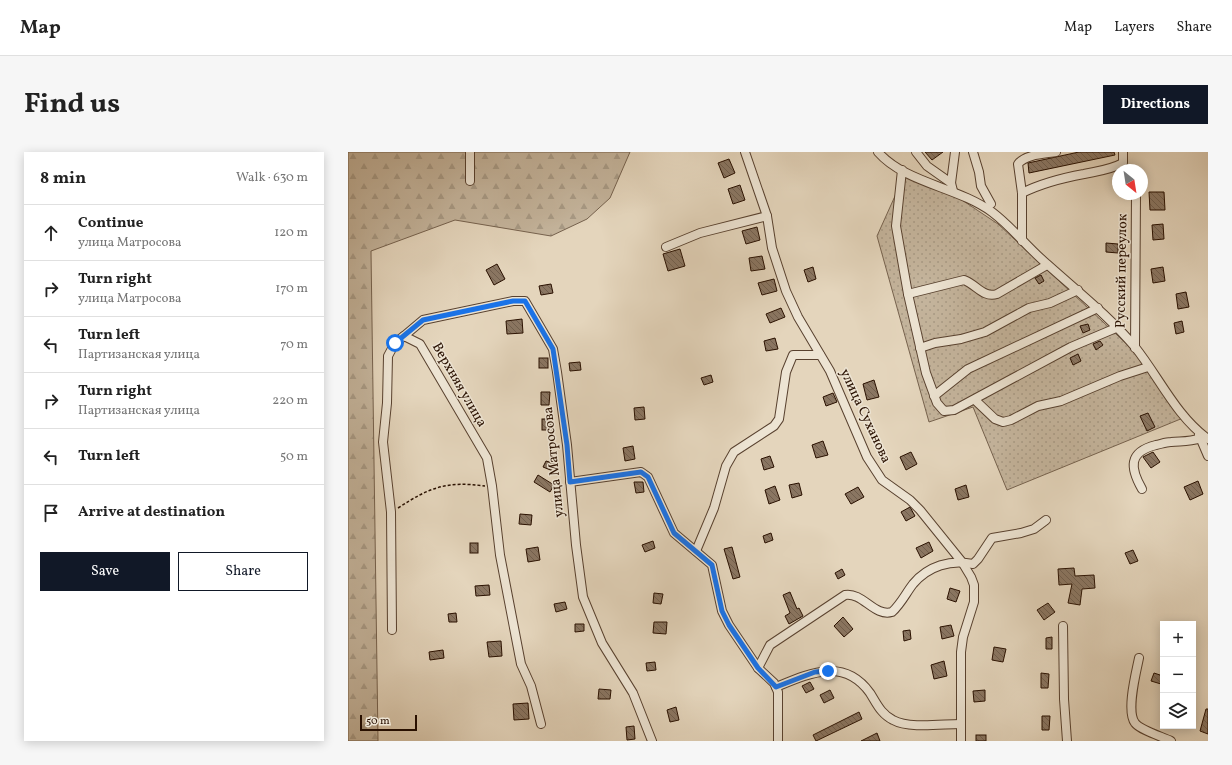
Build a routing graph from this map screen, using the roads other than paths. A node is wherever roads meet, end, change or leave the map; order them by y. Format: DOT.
graph roads {
  1 [pos="470,152"];
  2 [pos="745,152"];
  3 [pos="878,152"];
  4 [pos="916,152"];
  5 [pos="955,152"];
  6 [pos="973,152"];
  7 [pos="1056,152"];
  8 [pos="1123,152"];
  9 [pos="1122,164"];
  10 [pos="902,170"];
  11 [pos="1112,170"];
  12 [pos="470,181"];
  13 [pos="952,187"];
  14 [pos="1022,193"];
  15 [pos="1136,200"];
  16 [pos="990,204"];
  17 [pos="767,216"];
  18 [pos="1022,241"];
  19 [pos="666,247"];
  20 [pos="1047,265"];
  21 [pos="1078,290"];
  22 [pos="908,294"];
  23 [pos="1098,308"];
  24 [pos="1116,328"];
  25 [pos="404,336"];
  26 [pos="920,348"];
  27 [pos="1135,348"];
  28 [pos="820,355"];
  29 [pos="1148,367"];
  30 [pos="934,396"];
  31 [pos="975,400"];
  32 [pos="1202,436"];
  33 [pos="1208,456"];
  34 [pos="570,482"];
  35 [pos="1142,489"];
  36 [pos="1046,520"];
  37 [pos="696,551"];
  38 [pos="962,562"];
  39 [pos="1063,626"];
  40 [pos="392,630"];
  41 [pos="1139,658"];
  42 [pos="758,668"];
  43 [pos="776,687"];
  44 [pos="541,724"];
  45 [pos="960,724"];
  46 [pos="652,741"];
  47 [pos="778,741"];
  48 [pos="961,741"];
  49 [pos="1067,741"];
  50 [pos="1172,741"];
  1 -- 12 [label="street"];
  2 -- 17 [label="street, улица Суханова"];
  3 -- 10 [label="street"];
  4 -- 13 [label="street"];
  5 -- 13 [label="street"];
  6 -- 16 [label="street"];
  7 -- 14 [label="street"];
  8 -- 9 [label="street"];
  10 -- 13 [label="street"];
  10 -- 22 [label="street"];
  11 -- 14 [label="street"];
  13 -- 18 [label="street"];
  14 -- 18 [label="street"];
  15 -- 27 [label="street, Русский переулок"];
  17 -- 19 [label="street"];
  17 -- 28 [label="street, улица Суханова"];
  18 -- 20 [label="street"];
  20 -- 21 [label="street"];
  20 -- 22 [label="street"];
  21 -- 23 [label="street"];
  21 -- 26 [label="street"];
  22 -- 26 [label="street"];
  23 -- 24 [label="street"];
  23 -- 30 [label="street"];
  24 -- 27 [label="street"];
  24 -- 31 [label="street"];
  25 -- 34 [label="street, улица Матросова"];
  25 -- 40 [label="street"];
  25 -- 44 [label="street, Верхняя улица"];
  26 -- 30 [label="street"];
  27 -- 29 [label="street"];
  28 -- 37 [label="street"];
  28 -- 38 [label="street, улица Суханова"];
  29 -- 31 [label="street"];
  29 -- 32 [label="street"];
  30 -- 31 [label="street"];
  32 -- 33 [label="street"];
  32 -- 35 [label="street"];
  34 -- 37 [label="street"];
  34 -- 46 [label="street, улица Матросова"];
  36 -- 38 [label="street"];
  37 -- 42 [label="street"];
  38 -- 42 [label="street"];
  38 -- 45 [label="street, улица Суханова"];
  39 -- 49 [label="street"];
  41 -- 50 [label="street"];
  42 -- 43 [label="street"];
  43 -- 45 [label="street"];
  43 -- 47 [label="street"];
  45 -- 48 [label="street, улица Суханова"];
}
